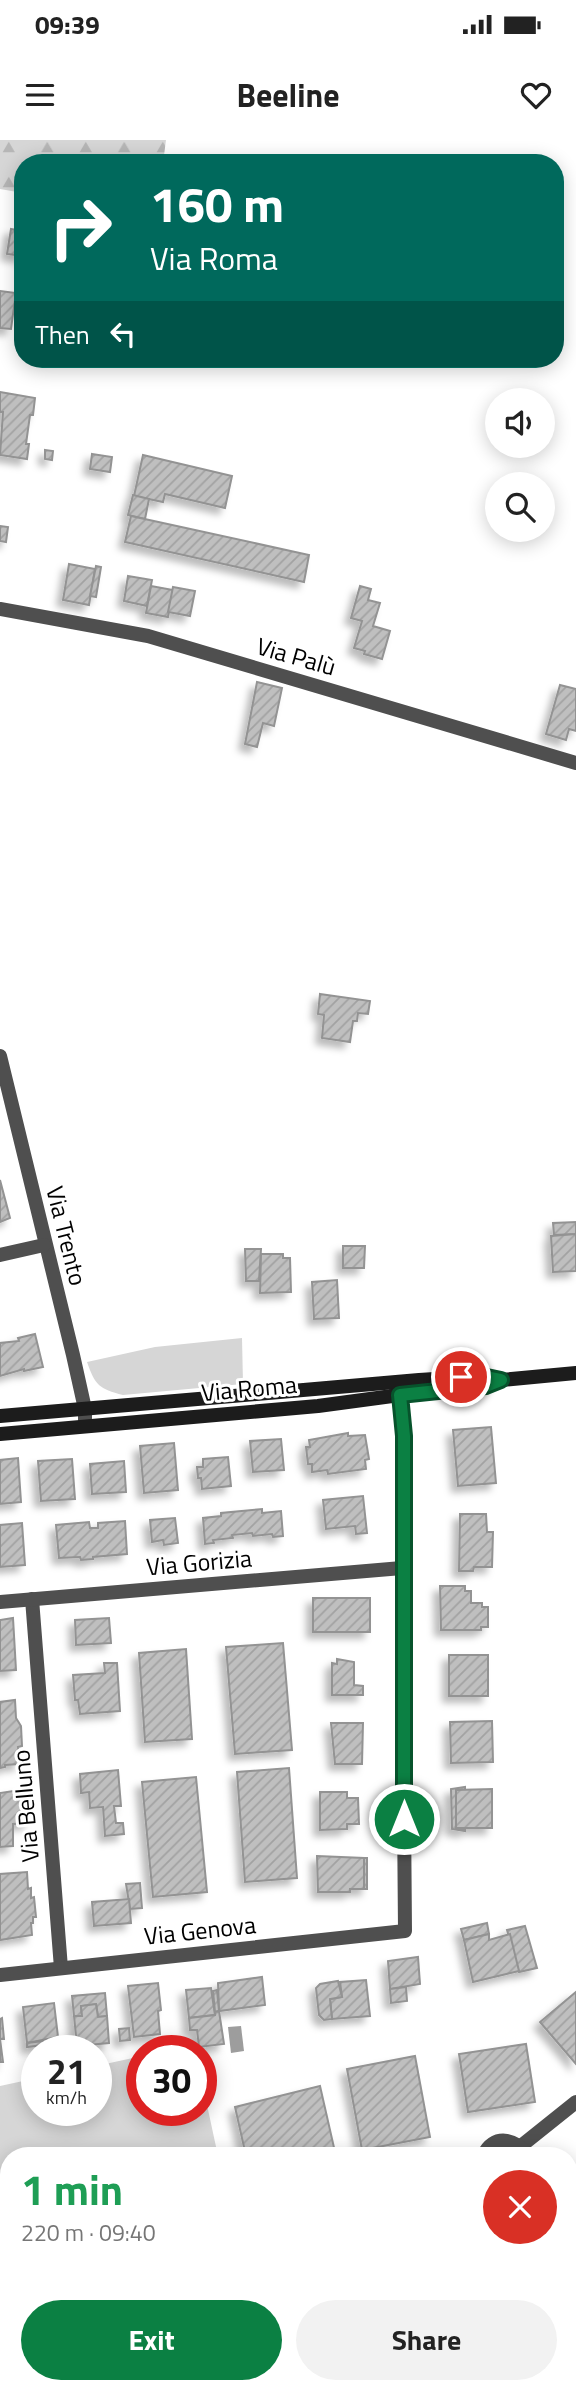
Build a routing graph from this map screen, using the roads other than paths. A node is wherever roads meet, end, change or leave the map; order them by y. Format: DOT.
graph roads {
  1 [pos="0,609"];
  2 [pos="576,762"];
  3 [pos="0,1056"];
  4 [pos="44,1245"];
  5 [pos="0,1255"];
  6 [pos="576,1373"];
  7 [pos="397,1389"];
  8 [pos="85,1409"];
  9 [pos="0,1416"];
  10 [pos="85,1426"];
  11 [pos="0,1434"];
  12 [pos="402,1568"];
  13 [pos="32,1599"];
  14 [pos="0,1602"];
  15 [pos="61,1968"];
  16 [pos="0,1975"];
  17 [pos="576,2102"];
  18 [pos="489,2147"];
  19 [pos="519,2147"];
  20 [pos="528,2147"];
  1 -- 2 [label="street, Via Palù"];
  3 -- 4 [label="street, Via Trento"];
  4 -- 5 [label="street"];
  4 -- 8 [label="street, Via Trento"];
  6 -- 7 [label="street, Via Roma"];
  7 -- 8 [label="street, Via Roma"];
  7 -- 10 [label="street, Via Roma"];
  7 -- 12 [label="street"];
  8 -- 9 [label="street, Via Roma"];
  8 -- 10 [label="street, Via Trento"];
  10 -- 11 [label="street, Via Roma"];
  12 -- 13 [label="street, Via Gorizia"];
  12 -- 15 [label="street, Via Genova"];
  13 -- 14 [label="street, Via Gorizia"];
  13 -- 15 [label="street, Via Belluno"];
  15 -- 16 [label="street, Via Genova"];
  17 -- 20 [label="street"];
  18 -- 19 [label="street"];
}
